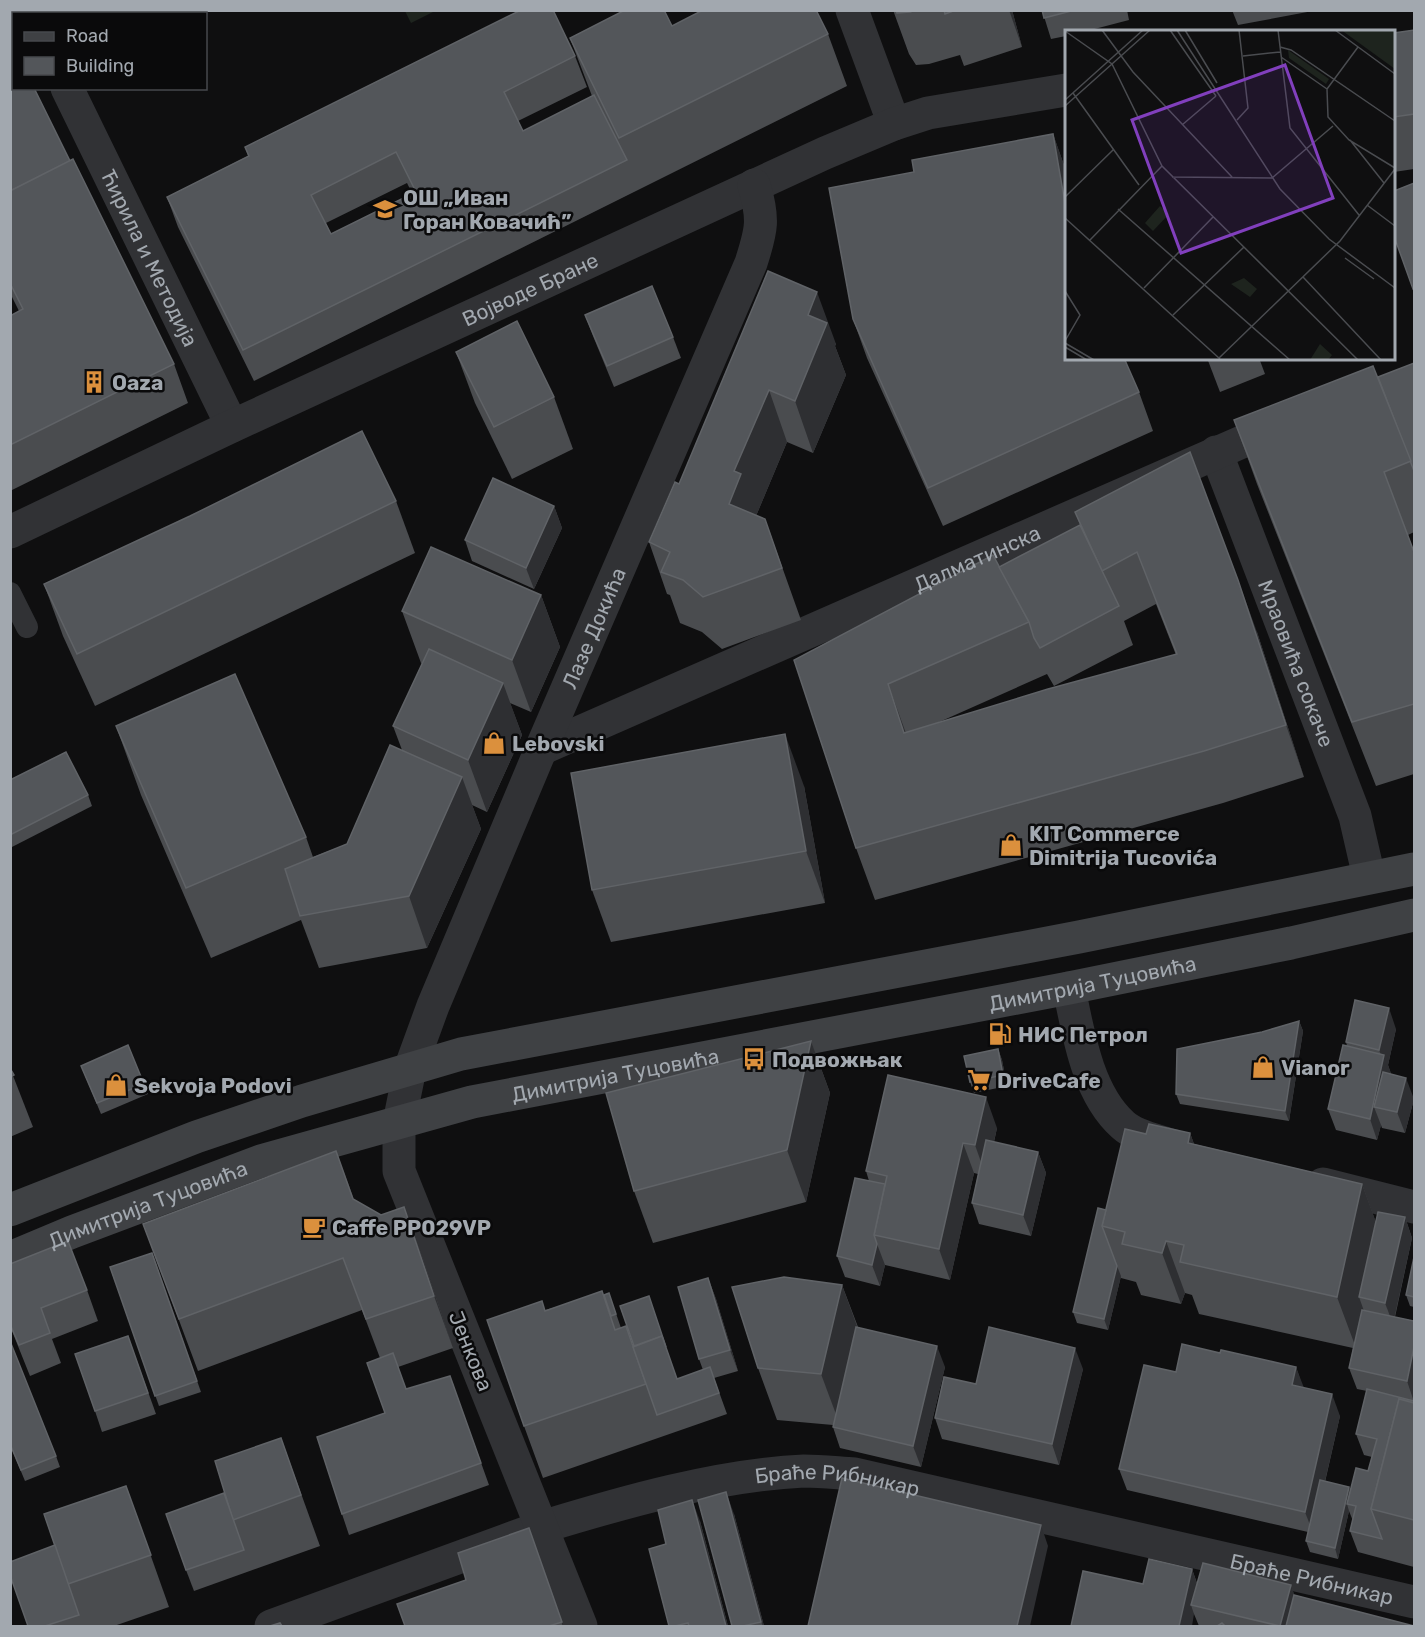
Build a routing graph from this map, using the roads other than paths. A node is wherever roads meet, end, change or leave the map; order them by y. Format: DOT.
graph roads {
  1 [pos="852,10"];
  2 [pos="68,90"];
  3 [pos="1065,90"];
  4 [pos="894,124"];
  5 [pos="754,185"];
  6 [pos="1315,410"];
  7 [pos="232,426"];
  8 [pos="1216,452"];
  9 [pos="10,532"];
  10 [pos="10,592"];
  11 [pos="27,627"];
  12 [pos="541,749"];
  13 [pos="1414,858"];
  14 [pos="1414,869"];
  15 [pos="1369,877"];
  16 [pos="1414,915"];
  17 [pos="1414,936"];
  18 [pos="1292,943"];
  19 [pos="1069,988"];
  20 [pos="410,1069"];
  21 [pos="399,1123"];
  22 [pos="1203,1154"];
  23 [pos="1291,1176"];
  24 [pos="1414,1207"];
  25 [pos="10,1210"];
  26 [pos="10,1258"];
  27 [pos="542,1527"];
  28 [pos="1414,1602"];
  29 [pos="271,1626"];
  30 [pos="581,1626"];
  1 -- 4 [label="street"];
  2 -- 7 [label="street, Ћирила и Методија"];
  3 -- 4 [label="street, Војводе Бране"];
  4 -- 5 [label="street, Војводе Бране"];
  5 -- 7 [label="street, Војводе Бране"];
  5 -- 12 [label="street, Лазе Докића"];
  6 -- 8 [label="street, Далматинска"];
  7 -- 9 [label="street, Војводе Бране"];
  8 -- 12 [label="street, Далматинска"];
  8 -- 15 [label="street, Мраовића сокаче"];
  10 -- 11 [label="lane"];
  12 -- 20 [label="street, Лазе Докића"];
  13 -- 15 [label="main road"];
  14 -- 15 [label="main road"];
  15 -- 20 [label="main road"];
  16 -- 18 [label="main road, Димитрија Туцовића"];
  17 -- 18 [label="main road"];
  18 -- 19 [label="main road, Димитрија Туцовића"];
  19 -- 21 [label="main road, Димитрија Туцовића"];
  19 -- 22 [label="street"];
  20 -- 21 [label="street, Јенкова"];
  20 -- 25 [label="main road"];
  21 -- 26 [label="main road, Димитрија Туцовића"];
  21 -- 27 [label="street, Јенкова"];
  23 -- 24 [label="street"];
  27 -- 28 [label="street, Браће Рибникар"];
  27 -- 29 [label="street, Браће Рибникар"];
  27 -- 30 [label="street, Јенкова"];
}
